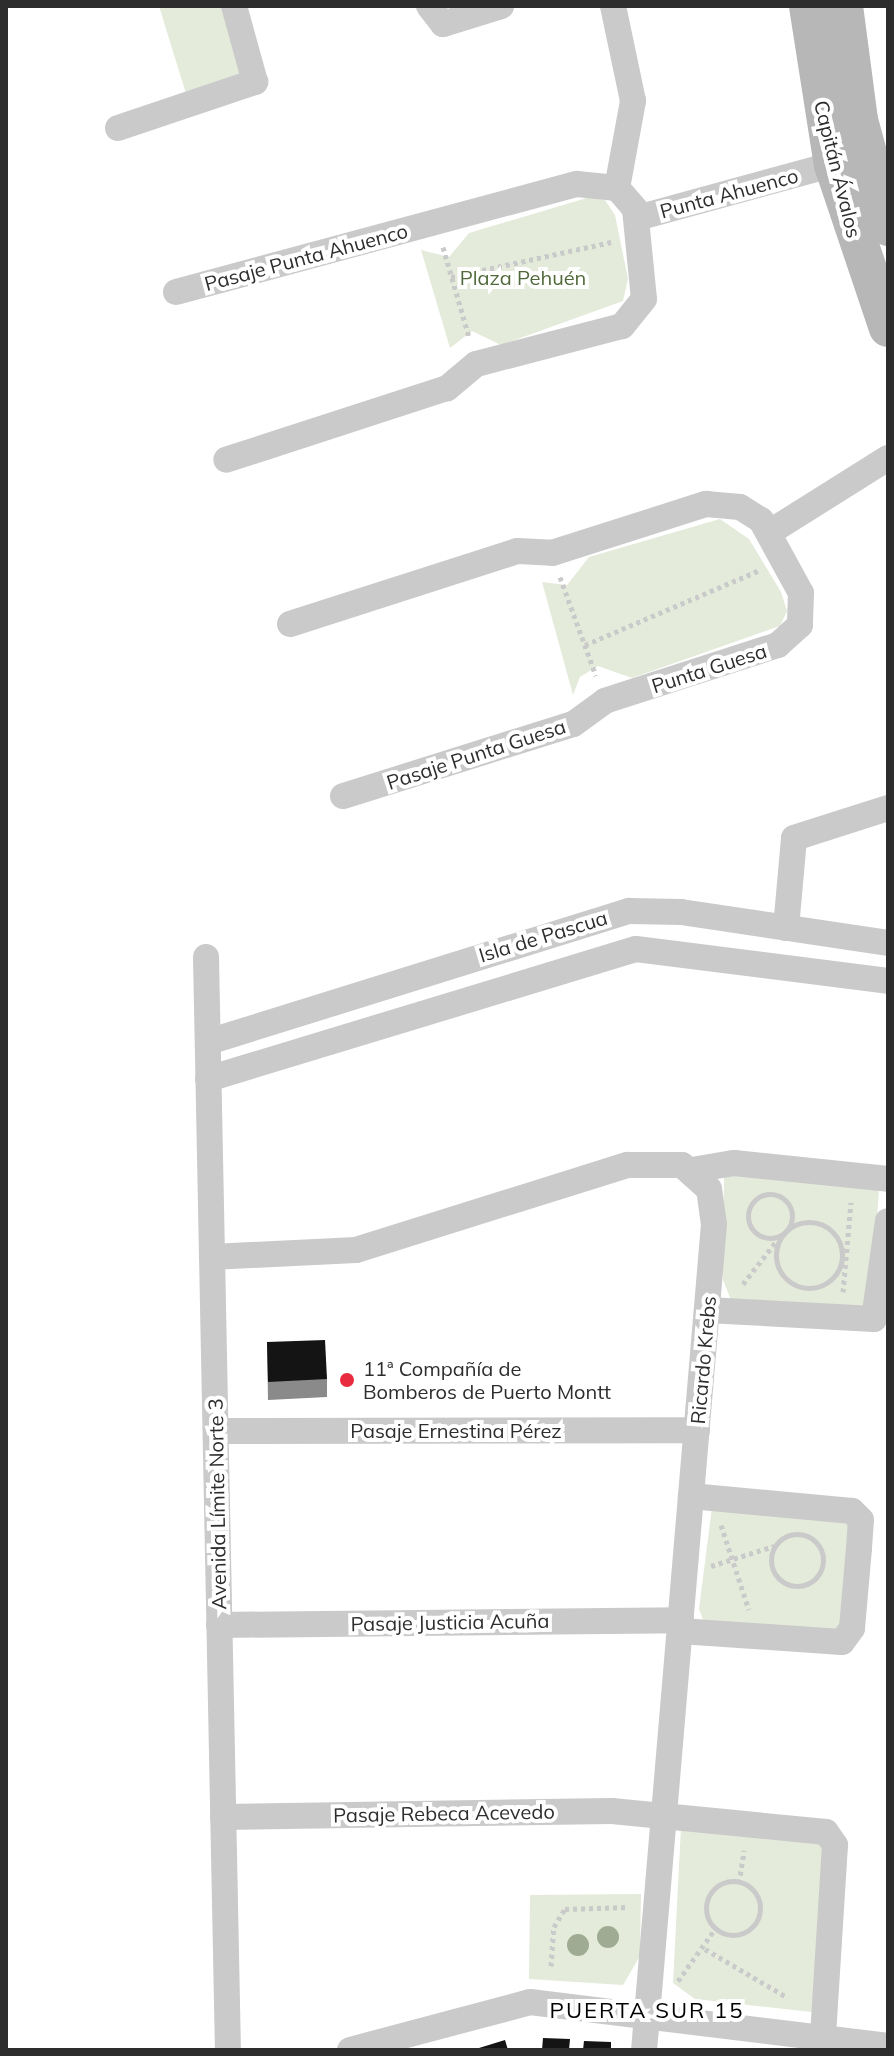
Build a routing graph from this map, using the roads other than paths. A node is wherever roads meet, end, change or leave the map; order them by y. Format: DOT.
graph roads {
  1 [pos="234,6"];
  2 [pos="429,6"];
  3 [pos="501,6"];
  4 [pos="613,6"];
  5 [pos="808,6"];
  6 [pos="844,6"];
  7 [pos="118,128"];
  8 [pos="850,160"];
  9 [pos="617,188"];
  10 [pos="638,227"];
  11 [pos="888,227"];
  12 [pos="176,292"];
  13 [pos="888,328"];
  14 [pos="888,458"];
  15 [pos="226,460"];
  16 [pos="770,532"];
  17 [pos="290,624"];
  18 [pos="605,701"];
  19 [pos="343,796"];
  20 [pos="888,808"];
  21 [pos="786,928"];
  22 [pos="888,943"];
  23 [pos="206,957"];
  24 [pos="888,981"];
  25 [pos="208,1042"];
  26 [pos="208,1079"];
  27 [pos="692,1170"];
  28 [pos="888,1179"];
  29 [pos="888,1221"];
  30 [pos="212,1257"];
  31 [pos="712,1310"];
  32 [pos="697,1430"];
  33 [pos="216,1431"];
  34 [pos="702,1496"];
  35 [pos="219,1625"];
  36 [pos="680,1625"];
  37 [pos="664,1813"];
  38 [pos="223,1817"];
  39 [pos="647,2015"];
  40 [pos="823,2038"];
  41 [pos="888,2046"];
  42 [pos="228,2050"];
  43 [pos="350,2050"];
  44 [pos="644,2050"];
  1 -- 7 [label="street"];
  2 -- 3 [label="street"];
  4 -- 9 [label="street"];
  5 -- 8 [label="street, Capitán Ávalos"];
  6 -- 8 [label="street, Capitán Ávalos"];
  8 -- 10 [label="street, Punta Ahuenco"];
  8 -- 11 [label="street, Capitán Ávalos"];
  8 -- 13 [label="street, Capitán Ávalos"];
  9 -- 10 [label="street, Punta Ahuenco"];
  9 -- 12 [label="street, Pasaje Punta Ahuenco"];
  10 -- 15 [label="street, Punta Ahuenco"];
  14 -- 16 [label="street"];
  16 -- 17 [label="street, Punta Guesa"];
  16 -- 18 [label="street, Punta Guesa"];
  18 -- 19 [label="street, Pasaje Punta Guesa"];
  20 -- 21 [label="street"];
  21 -- 22 [label="street, Isla de Pascua"];
  21 -- 25 [label="street, Isla de Pascua"];
  23 -- 25 [label="street, Avenida Límite Norte 3"];
  24 -- 26 [label="street, Isla de Pascua"];
  25 -- 26 [label="street, Avenida Límite Norte 3"];
  26 -- 30 [label="street, Avenida Límite Norte 3"];
  27 -- 28 [label="street"];
  27 -- 30 [label="street"];
  27 -- 31 [label="street, Ricardo Krebs"];
  29 -- 31 [label="street"];
  30 -- 33 [label="street, Avenida Límite Norte 3"];
  31 -- 32 [label="street, Ricardo Krebs"];
  32 -- 33 [label="street, Pasaje Ernestina Pérez"];
  32 -- 34 [label="street, Ricardo Krebs"];
  33 -- 35 [label="street, Avenida Límite Norte 3"];
  34 -- 36 [label="street, Ricardo Krebs"];
  34 -- 36 [label="street, Pasaje Justicia Acuña"];
  35 -- 36 [label="street, Pasaje Justicia Acuña"];
  35 -- 38 [label="street, Avenida Límite Norte 3"];
  36 -- 37 [label="street, Ricardo Krebs"];
  37 -- 38 [label="street, Pasaje Rebeca Acevedo"];
  37 -- 39 [label="street, Ricardo Krebs"];
  37 -- 40 [label="street, Pasaje Rebeca Acevedo"];
  38 -- 42 [label="street, Avenida Límite Norte 3"];
  39 -- 40 [label="street"];
  39 -- 43 [label="street"];
  39 -- 44 [label="street, Ricardo Krebs"];
  40 -- 41 [label="street"];
}
